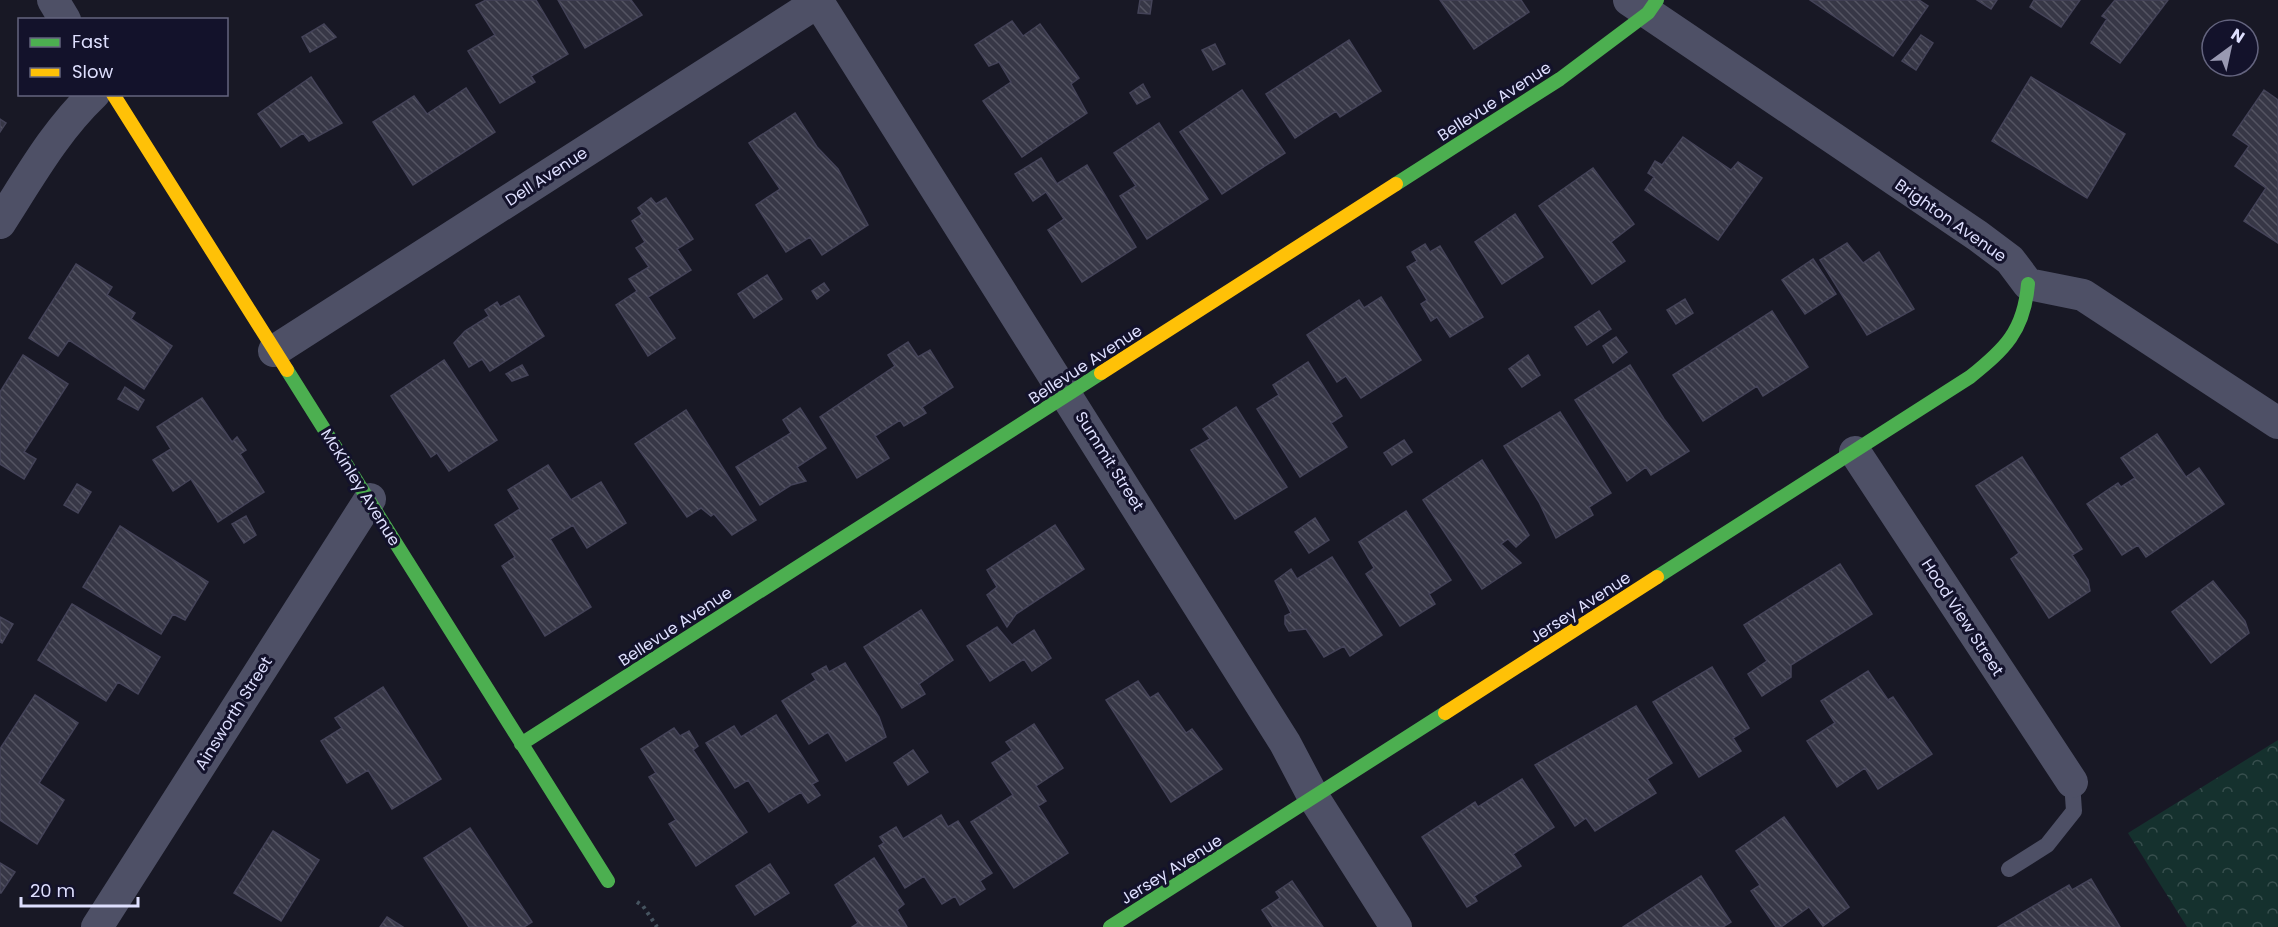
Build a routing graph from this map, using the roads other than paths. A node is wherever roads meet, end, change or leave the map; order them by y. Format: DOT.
graph roads {
  1 [pos="52,0"];
  2 [pos="818,1"];
  3 [pos="1645,4"];
  4 [pos="64,18"];
  5 [pos="92,96"];
  6 [pos="114,96"];
  7 [pos="0,223"];
  8 [pos="2028,284"];
  9 [pos="274,351"];
  10 [pos="1068,394"];
  11 [pos="2278,423"];
  12 [pos="1855,452"];
  13 [pos="370,499"];
  14 [pos="521,744"];
  15 [pos="2072,782"];
  16 [pos="1314,798"];
  17 [pos="2009,869"];
  18 [pos="608,880"];
  19 [pos="97,927"];
  20 [pos="1110,927"];
  21 [pos="1396,927"];
  1 -- 4 [label="street"];
  2 -- 9 [label="street, Dell Avenue"];
  2 -- 10 [label="street, Summit Street"];
  3 -- 8 [label="street, Brighton Avenue"];
  3 -- 10 [label="street, Bellevue Avenue"];
  5 -- 7 [label="street"];
  6 -- 9 [label="street, McKinley Avenue"];
  8 -- 11 [label="street"];
  8 -- 12 [label="street, Jersey Avenue"];
  9 -- 13 [label="street, McKinley Avenue"];
  10 -- 14 [label="street, Bellevue Avenue"];
  10 -- 16 [label="street, Summit Street"];
  12 -- 15 [label="street, Hood View Street"];
  12 -- 16 [label="street, Jersey Avenue"];
  13 -- 14 [label="street, McKinley Avenue"];
  13 -- 19 [label="street, Ainsworth Street"];
  14 -- 18 [label="street, McKinley Avenue"];
  15 -- 17 [label="lane"];
  16 -- 20 [label="street, Jersey Avenue"];
  16 -- 21 [label="street, Summit Street"];
}
